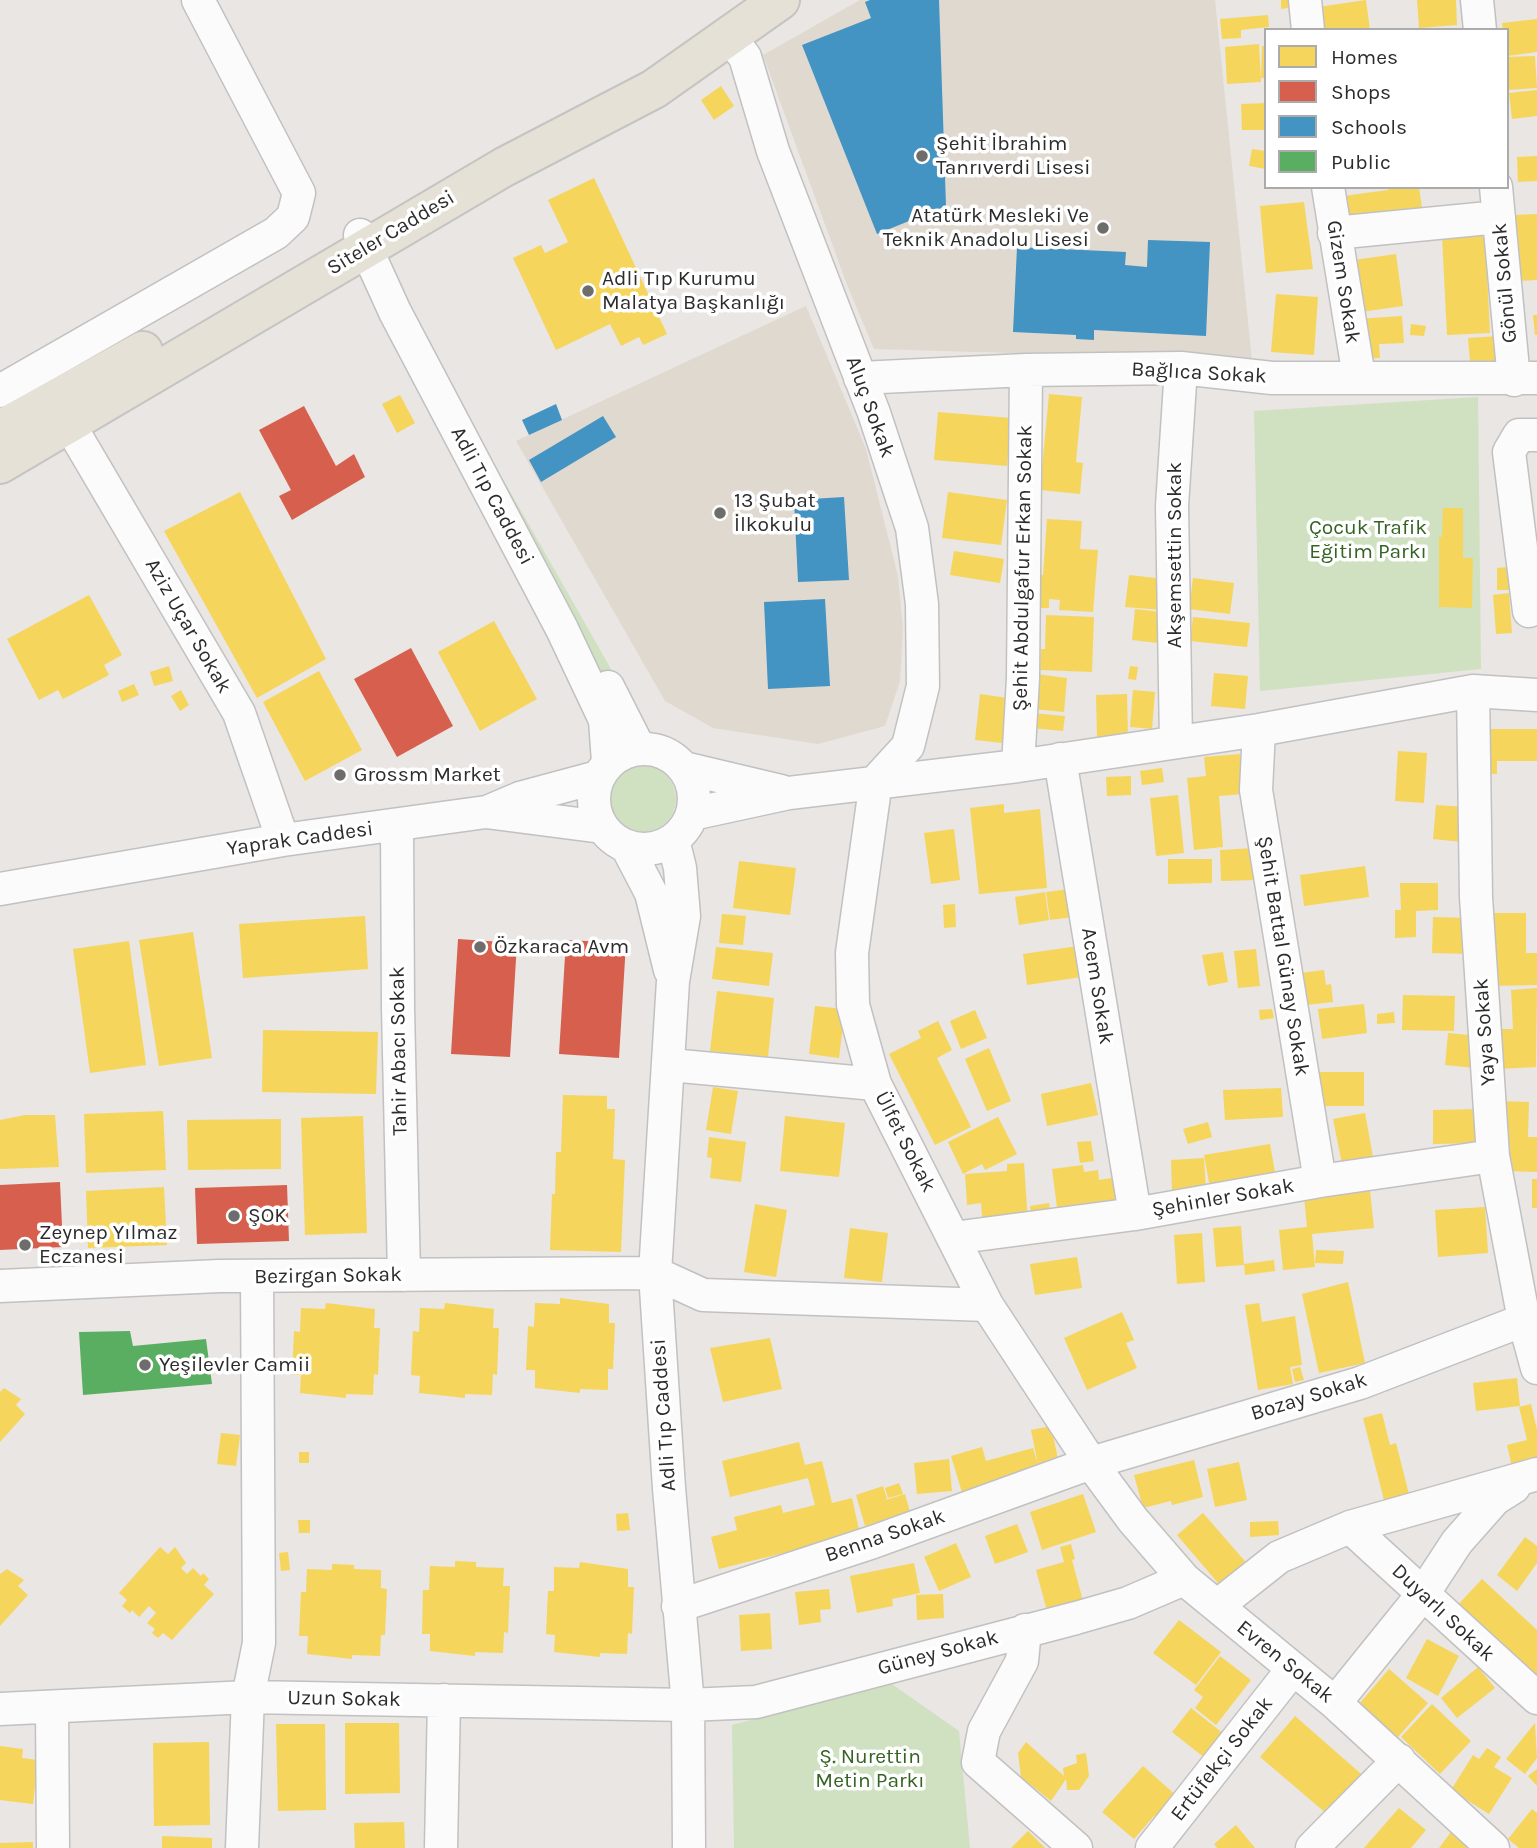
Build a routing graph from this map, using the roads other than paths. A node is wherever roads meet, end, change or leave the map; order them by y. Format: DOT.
graph roads {
  1 [pos="198,0"];
  2 [pos="753,0"];
  3 [pos="780,0"];
  4 [pos="1305,0"];
  5 [pos="1477,0"];
  6 [pos="1308,28"];
  7 [pos="1480,28"];
  8 [pos="730,38"];
  9 [pos="1328,189"];
  10 [pos="1497,202"];
  11 [pos="1334,233"];
  12 [pos="368,238"];
  13 [pos="1181,368"];
  14 [pos="1026,370"];
  15 [pos="1359,377"];
  16 [pos="860,378"];
  17 [pos="1525,379"];
  18 [pos="0,391"];
  19 [pos="69,424"];
  20 [pos="0,430"];
  21 [pos="1537,435"];
  22 [pos="0,464"];
  23 [pos="1529,611"];
  24 [pos="1473,691"];
  25 [pos="1537,695"];
  26 [pos="1259,730"];
  27 [pos="1176,742"];
  28 [pos="639,748"];
  29 [pos="1060,759"];
  30 [pos="1018,765"];
  31 [pos="684,768"];
  32 [pos="603,770"];
  33 [pos="876,781"];
  34 [pos="789,793"];
  35 [pos="486,812"];
  36 [pos="692,814"];
  37 [pos="397,826"];
  38 [pos="602,827"];
  39 [pos="283,840"];
  40 [pos="673,840"];
  41 [pos="627,847"];
  42 [pos="0,889"];
  43 [pos="673,981"];
  44 [pos="670,1065"];
  45 [pos="875,1084"];
  46 [pos="1493,1156"];
  47 [pos="1320,1181"];
  48 [pos="1135,1214"];
  49 [pos="953,1238"];
  50 [pos="655,1273"];
  51 [pos="404,1275"];
  52 [pos="257,1278"];
  53 [pos="0,1286"];
  54 [pos="987,1306"];
  55 [pos="1524,1320"];
  56 [pos="1537,1368"];
  57 [pos="1091,1463"];
  58 [pos="1534,1481"];
  59 [pos="1350,1527"];
  60 [pos="1184,1579"];
  61 [pos="1423,1594"];
  62 [pos="678,1606"];
  63 [pos="1217,1606"];
  64 [pos="1025,1630"];
  65 [pos="1292,1670"];
  66 [pos="248,1697"];
  67 [pos="1537,1698"];
  68 [pos="444,1700"];
  69 [pos="1335,1703"];
  70 [pos="688,1705"];
  71 [pos="52,1708"];
  72 [pos="0,1709"];
  73 [pos="1399,1760"];
  74 [pos="1065,1845"];
  75 [pos="53,1848"];
  76 [pos="242,1848"];
  77 [pos="441,1848"];
  78 [pos="689,1848"];
  79 [pos="1152,1848"];
  80 [pos="1312,1848"];
  81 [pos="1493,1848"];
  1 -- 18 [label="street"];
  2 -- 12 [label="main road, Siteler Caddesi"];
  3 -- 8 [label="main road, Siteler Caddesi"];
  4 -- 6 [label="street"];
  5 -- 7 [label="street"];
  8 -- 12 [label="main road, Siteler Caddesi"];
  8 -- 16 [label="street, Aluç Sokak"];
  9 -- 11 [label="street, Gizem Sokak"];
  10 -- 11 [label="street"];
  10 -- 17 [label="street, Gönül Sokak"];
  11 -- 15 [label="street, Gizem Sokak"];
  12 -- 19 [label="main road, Siteler Caddesi"];
  12 -- 20 [label="main road, Siteler Caddesi"];
  12 -- 28 [label="street, Adli Tıp Caddesi"];
  12 -- 32 [label="street, Adli Tıp Caddesi"];
  13 -- 14 [label="street, Bağlıca Sokak"];
  13 -- 15 [label="street, Bağlıca Sokak"];
  13 -- 27 [label="street, Akşemsettin Sokak"];
  14 -- 16 [label="street, Bağlıca Sokak"];
  14 -- 30 [label="street, Şehit Abdulgafur Erkan Sokak"];
  15 -- 17 [label="street, Bağlıca Sokak"];
  16 -- 33 [label="street, Aluç Sokak"];
  19 -- 22 [label="main road, Siteler Caddesi"];
  19 -- 39 [label="street, Aziz Uçar Sokak"];
  21 -- 23 [label="street"];
  24 -- 25 [label="street"];
  24 -- 26 [label="street"];
  24 -- 46 [label="street, Yaya Sokak"];
  26 -- 27 [label="street"];
  26 -- 47 [label="street, Şehit Battal Günay Sokak"];
  27 -- 29 [label="street"];
  28 -- 31 [label="street"];
  28 -- 32 [label="street"];
  29 -- 30 [label="street"];
  29 -- 48 [label="street, Acem Sokak"];
  30 -- 33 [label="street"];
  31 -- 34 [label="street"];
  31 -- 36 [label="street"];
  32 -- 35 [label="street"];
  32 -- 38 [label="street, Adli Tıp Caddesi"];
  33 -- 34 [label="street"];
  33 -- 45 [label="street, Ülfet Sokak"];
  34 -- 36 [label="street"];
  35 -- 37 [label="street, Yaprak Caddesi"];
  35 -- 38 [label="street, Yaprak Caddesi"];
  36 -- 40 [label="street"];
  37 -- 39 [label="street, Yaprak Caddesi"];
  37 -- 51 [label="street, Tahir Abacı Sokak"];
  38 -- 41 [label="street, Adli Tıp Caddesi"];
  39 -- 42 [label="street, Yaprak Caddesi"];
  40 -- 41 [label="street"];
  40 -- 43 [label="street, Adli Tıp Caddesi"];
  41 -- 43 [label="street, Adli Tıp Caddesi"];
  43 -- 44 [label="street, Adli Tıp Caddesi"];
  44 -- 45 [label="street"];
  44 -- 50 [label="street, Adli Tıp Caddesi"];
  45 -- 49 [label="street, Ülfet Sokak"];
  46 -- 47 [label="street, Şehinler Sokak"];
  46 -- 55 [label="street, Yaya Sokak"];
  47 -- 48 [label="street, Şehinler Sokak"];
  48 -- 49 [label="street, Şehinler Sokak"];
  49 -- 54 [label="street, Ülfet Sokak"];
  50 -- 51 [label="street, Bezirgan Sokak"];
  50 -- 54 [label="street"];
  50 -- 62 [label="street, Adli Tıp Caddesi"];
  51 -- 52 [label="street, Bezirgan Sokak"];
  52 -- 53 [label="street, Bezirgan Sokak"];
  52 -- 66 [label="street"];
  54 -- 57 [label="street, Ülfet Sokak"];
  55 -- 56 [label="street, Yaya Sokak"];
  55 -- 57 [label="street, Bozay Sokak"];
  57 -- 60 [label="street, Evren Sokak"];
  57 -- 62 [label="street, Benna Sokak"];
  58 -- 59 [label="street"];
  58 -- 61 [label="street"];
  59 -- 61 [label="street, Duyarlı Sokak"];
  59 -- 63 [label="street"];
  60 -- 63 [label="street, Evren Sokak"];
  60 -- 64 [label="street, Güney Sokak"];
  61 -- 67 [label="street, Duyarlı Sokak"];
  61 -- 69 [label="street"];
  62 -- 70 [label="street, Adli Tıp Caddesi"];
  63 -- 65 [label="street, Evren Sokak"];
  64 -- 70 [label="street, Güney Sokak"];
  64 -- 74 [label="street"];
  65 -- 69 [label="street, Evren Sokak"];
  65 -- 79 [label="street, Ertüfekçi Sokak"];
  66 -- 68 [label="street, Uzun Sokak"];
  66 -- 71 [label="street, Uzun Sokak"];
  66 -- 76 [label="street"];
  68 -- 70 [label="street, Uzun Sokak"];
  68 -- 77 [label="street"];
  69 -- 73 [label="street, Evren Sokak"];
  70 -- 78 [label="street, Adli Tıp Caddesi"];
  71 -- 72 [label="street, Uzun Sokak"];
  71 -- 75 [label="street"];
  73 -- 80 [label="street"];
  73 -- 81 [label="street, Evren Sokak"];
}
